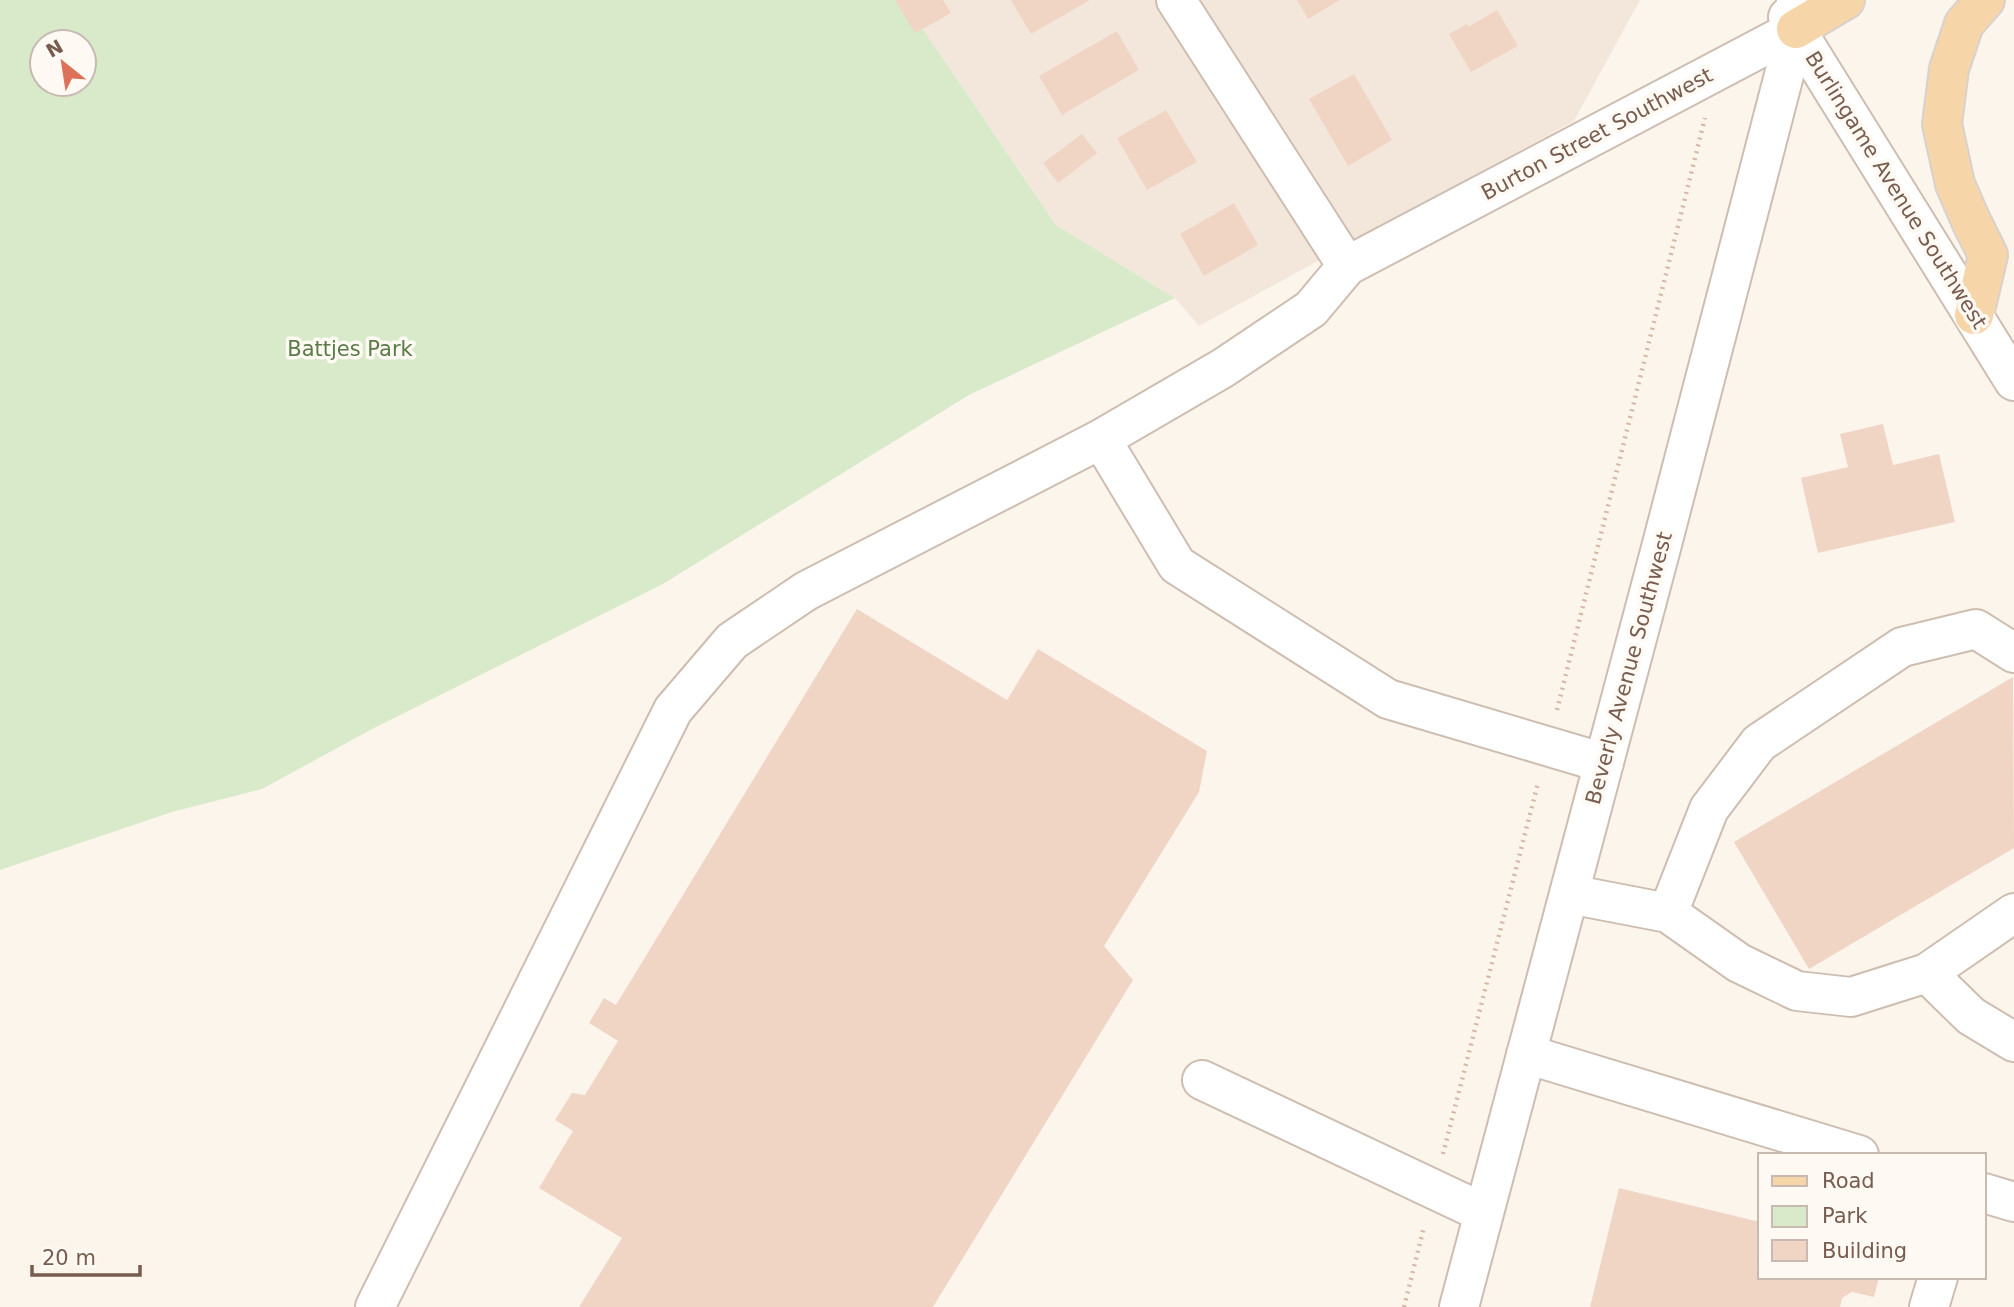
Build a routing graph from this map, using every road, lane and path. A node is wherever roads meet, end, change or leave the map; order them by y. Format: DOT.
graph roads {
  1 [pos="1176,0"];
  2 [pos="1845,0"];
  3 [pos="1985,0"];
  4 [pos="1789,10"];
  5 [pos="1347,266"];
  6 [pos="1974,315"];
  7 [pos="2014,382"];
  8 [pos="1101,439"];
  9 [pos="2014,653"];
  10 [pos="1604,763"];
  11 [pos="1569,894"];
  12 [pos="1668,913"];
  13 [pos="2014,913"];
  14 [pos="1927,973"];
  15 [pos="2014,1042"];
  16 [pos="1526,1054"];
  17 [pos="1202,1080"];
  18 [pos="1852,1153"];
  19 [pos="1986,1194"];
  20 [pos="2014,1202"];
  21 [pos="1484,1213"];
  22 [pos="1937,1279"];
  23 [pos="375,1307"];
  24 [pos="1459,1307"];
  25 [pos="1929,1307"];
  1 -- 5 [label="street"];
  2 -- 4 [label="main road, Burton Street Southwest"];
  3 -- 6 [label="main road"];
  4 -- 5 [label="street, Burton Street Southwest"];
  4 -- 6 [label="street, Burlingame Avenue Southwest"];
  4 -- 10 [label="street, Beverly Avenue Southwest"];
  5 -- 8 [label="street"];
  6 -- 7 [label="street, Burlingame Avenue Southwest"];
  8 -- 10 [label="street"];
  8 -- 23 [label="street"];
  9 -- 12 [label="street"];
  10 -- 11 [label="street, Beverly Avenue Southwest"];
  11 -- 12 [label="street"];
  11 -- 16 [label="street, Beverly Avenue Southwest"];
  12 -- 14 [label="street"];
  13 -- 14 [label="street"];
  14 -- 15 [label="street"];
  16 -- 18 [label="street"];
  16 -- 21 [label="street, Beverly Avenue Southwest"];
  17 -- 21 [label="street"];
  19 -- 20 [label="street"];
  21 -- 24 [label="street, Beverly Avenue Southwest"];
  22 -- 25 [label="street"];
}
